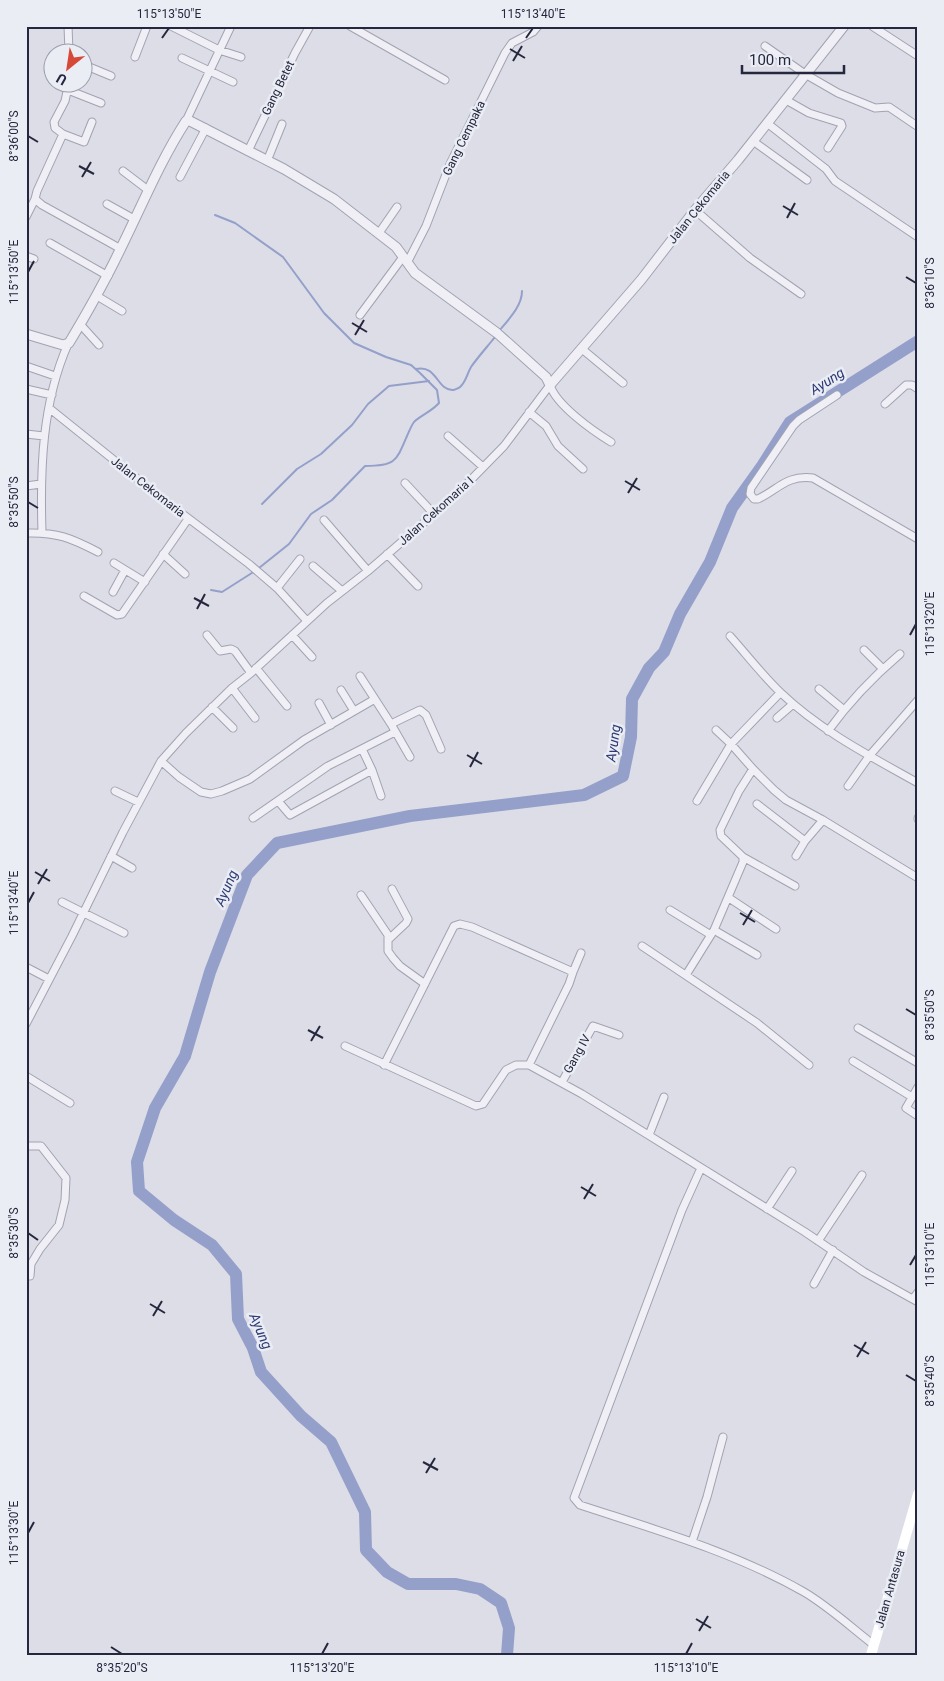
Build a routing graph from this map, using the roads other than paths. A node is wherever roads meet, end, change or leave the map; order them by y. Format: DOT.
graph roads {
  1 [pos="68,26"];
  2 [pos="147,26"];
  3 [pos="171,26"];
  4 [pos="231,26"];
  5 [pos="310,26"];
  6 [pos="350,26"];
  7 [pos="538,26"];
  8 [pos="844,26"];
  9 [pos="872,26"];
  10 [pos="69,42"];
  11 [pos="765,46"];
  12 [pos="219,50"];
  13 [pos="918,56"];
  14 [pos="135,57"];
  15 [pos="242,57"];
  16 [pos="182,58"];
  17 [pos="92,68"];
  18 [pos="210,71"];
  19 [pos="805,74"];
  20 [pos="111,76"];
  21 [pos="445,80"];
  22 [pos="233,82"];
  23 [pos="67,92"];
  24 [pos="81,92"];
  25 [pos="786,100"];
  26 [pos="101,103"];
  27 [pos="186,121"];
  28 [pos="92,122"];
  29 [pos="767,123"];
  30 [pos="282,124"];
  31 [pos="917,126"];
  32 [pos="206,128"];
  33 [pos="63,134"];
  34 [pos="753,141"];
  35 [pos="828,148"];
  36 [pos="248,151"];
  37 [pos="267,161"];
  38 [pos="123,171"];
  39 [pos="180,177"];
  40 [pos="808,180"];
  41 [pos="148,190"];
  42 [pos="35,199"];
  43 [pos="107,204"];
  44 [pos="397,207"];
  45 [pos="695,210"];
  46 [pos="26,217"];
  47 [pos="134,219"];
  48 [pos="379,234"];
  49 [pos="918,237"];
  50 [pos="50,243"];
  51 [pos="121,250"];
  52 [pos="26,256"];
  53 [pos="34,259"];
  54 [pos="405,260"];
  55 [pos="108,276"];
  56 [pos="801,294"];
  57 [pos="97,296"];
  58 [pos="122,311"];
  59 [pos="360,315"];
  60 [pos="80,324"];
  61 [pos="26,334"];
  62 [pos="68,344"];
  63 [pos="100,345"];
  64 [pos="582,349"];
  65 [pos="26,366"];
  66 [pos="55,376"];
  67 [pos="623,383"];
  68 [pos="550,385"];
  69 [pos="918,389"];
  70 [pos="26,390"];
  71 [pos="52,395"];
  72 [pos="837,396"];
  73 [pos="885,404"];
  74 [pos="49,408"];
  75 [pos="529,412"];
  76 [pos="26,434"];
  77 [pos="44,436"];
  78 [pos="448,436"];
  79 [pos="611,442"];
  80 [pos="484,467"];
  81 [pos="583,469"];
  82 [pos="41,484"];
  83 [pos="405,484"];
  84 [pos="26,486"];
  85 [pos="434,514"];
  86 [pos="188,519"];
  87 [pos="324,520"];
  88 [pos="42,532"];
  89 [pos="26,533"];
  90 [pos="918,539"];
  91 [pos="98,552"];
  92 [pos="163,554"];
  93 [pos="387,554"];
  94 [pos="300,559"];
  95 [pos="114,563"];
  96 [pos="313,566"];
  97 [pos="125,570"];
  98 [pos="368,571"];
  99 [pos="185,574"];
  100 [pos="145,582"];
  101 [pos="418,586"];
  102 [pos="277,588"];
  103 [pos="342,591"];
  104 [pos="114,592"];
  105 [pos="84,596"];
  106 [pos="307,621"];
  107 [pos="292,634"];
  108 [pos="207,635"];
  109 [pos="730,636"];
  110 [pos="864,650"];
  111 [pos="900,654"];
  112 [pos="312,657"];
  113 [pos="883,669"];
  114 [pos="254,670"];
  115 [pos="360,676"];
  116 [pos="232,688"];
  117 [pos="819,689"];
  118 [pos="341,690"];
  119 [pos="780,693"];
  120 [pos="375,699"];
  121 [pos="918,700"];
  122 [pos="319,703"];
  123 [pos="793,704"];
  124 [pos="287,706"];
  125 [pos="212,707"];
  126 [pos="844,710"];
  127 [pos="354,711"];
  128 [pos="255,718"];
  129 [pos="777,718"];
  130 [pos="331,724"];
  131 [pos="391,724"];
  132 [pos="233,728"];
  133 [pos="716,730"];
  134 [pos="828,731"];
  135 [pos="395,732"];
  136 [pos="731,744"];
  137 [pos="362,749"];
  138 [pos="441,749"];
  139 [pos="870,756"];
  140 [pos="410,757"];
  141 [pos="161,761"];
  142 [pos="753,769"];
  143 [pos="372,770"];
  144 [pos="918,783"];
  145 [pos="848,786"];
  146 [pos="115,791"];
  147 [pos="381,796"];
  148 [pos="278,801"];
  149 [pos="697,801"];
  150 [pos="138,802"];
  151 [pos="757,804"];
  152 [pos="253,818"];
  153 [pos="823,820"];
  154 [pos="806,841"];
  155 [pos="111,856"];
  156 [pos="796,856"];
  157 [pos="743,857"];
  158 [pos="132,868"];
  159 [pos="918,878"];
  160 [pos="794,886"];
  161 [pos="392,889"];
  162 [pos="361,895"];
  163 [pos="729,898"];
  164 [pos="62,902"];
  165 [pos="670,910"];
  166 [pos="84,912"];
  167 [pos="776,929"];
  168 [pos="713,932"];
  169 [pos="124,933"];
  170 [pos="389,939"];
  171 [pos="642,946"];
  172 [pos="581,954"];
  173 [pos="757,955"];
  174 [pos="26,967"];
  175 [pos="573,972"];
  176 [pos="686,975"];
  177 [pos="49,979"];
  178 [pos="425,984"];
  179 [pos="27,1018"];
  180 [pos="858,1028"];
  181 [pos="619,1035"];
  182 [pos="345,1046"];
  183 [pos="853,1061"];
  184 [pos="918,1063"];
  185 [pos="384,1065"];
  186 [pos="529,1065"];
  187 [pos="809,1065"];
  188 [pos="26,1076"];
  189 [pos="562,1082"];
  190 [pos="918,1087"];
  191 [pos="912,1096"];
  192 [pos="664,1097"];
  193 [pos="70,1103"];
  194 [pos="918,1116"];
  195 [pos="649,1135"];
  196 [pos="26,1146"];
  197 [pos="701,1168"];
  198 [pos="792,1170"];
  199 [pos="862,1175"];
  200 [pos="767,1208"];
  201 [pos="818,1240"];
  202 [pos="833,1250"];
  203 [pos="30,1276"];
  204 [pos="814,1284"];
  205 [pos="918,1292"];
  206 [pos="916,1301"];
  207 [pos="723,1437"];
  208 [pos="918,1494"];
  209 [pos="692,1542"];
  210 [pos="872,1650"];
  1 -- 10 [label="street"];
  2 -- 14 [label="street"];
  3 -- 12 [label="street"];
  4 -- 12 [label="street"];
  5 -- 36 [label="street, Gang Betet"];
  6 -- 21 [label="street"];
  7 -- 54 [label="street, Gang Cempaka"];
  8 -- 19 [label="street, Jalan Cekomaria"];
  9 -- 13 [label="street"];
  11 -- 19 [label="street"];
  12 -- 15 [label="street"];
  12 -- 18 [label="street"];
  16 -- 18 [label="street"];
  17 -- 20 [label="street"];
  18 -- 22 [label="street"];
  18 -- 27 [label="street"];
  19 -- 25 [label="street, Jalan Cekomaria"];
  19 -- 31 [label="street"];
  23 -- 33 [label="street"];
  24 -- 26 [label="street"];
  25 -- 29 [label="street, Jalan Cekomaria"];
  25 -- 35 [label="street"];
  27 -- 32 [label="street"];
  27 -- 41 [label="street"];
  28 -- 33 [label="street"];
  29 -- 34 [label="street, Jalan Cekomaria"];
  29 -- 49 [label="street"];
  30 -- 37 [label="street"];
  32 -- 36 [label="street"];
  32 -- 39 [label="street"];
  33 -- 42 [label="street"];
  34 -- 40 [label="street"];
  34 -- 45 [label="street, Jalan Cekomaria"];
  36 -- 37 [label="street"];
  37 -- 48 [label="street"];
  38 -- 41 [label="street"];
  41 -- 47 [label="street"];
  42 -- 46 [label="street"];
  42 -- 51 [label="street"];
  43 -- 47 [label="street"];
  44 -- 48 [label="street"];
  45 -- 56 [label="street"];
  45 -- 64 [label="street, Jalan Cekomaria"];
  47 -- 51 [label="street"];
  48 -- 54 [label="street"];
  50 -- 55 [label="street"];
  51 -- 55 [label="street"];
  52 -- 53 [label="street"];
  54 -- 59 [label="street, Gang Cempaka"];
  54 -- 68 [label="street"];
  55 -- 57 [label="street"];
  57 -- 58 [label="street"];
  57 -- 60 [label="street"];
  60 -- 62 [label="street"];
  60 -- 63 [label="street"];
  61 -- 62 [label="street"];
  62 -- 66 [label="street"];
  64 -- 67 [label="street"];
  64 -- 68 [label="street, Jalan Cekomaria"];
  65 -- 66 [label="street"];
  66 -- 71 [label="street"];
  68 -- 75 [label="street, Jalan Cekomaria I"];
  68 -- 79 [label="street"];
  69 -- 73 [label="street"];
  70 -- 71 [label="street"];
  71 -- 74 [label="street"];
  72 -- 90 [label="street"];
  74 -- 77 [label="street"];
  74 -- 86 [label="street, Jalan Cekomaria"];
  75 -- 80 [label="street, Jalan Cekomaria I"];
  75 -- 81 [label="street"];
  76 -- 77 [label="street"];
  77 -- 82 [label="street"];
  78 -- 80 [label="street"];
  80 -- 85 [label="street, Jalan Cekomaria I"];
  82 -- 84 [label="street"];
  82 -- 88 [label="street"];
  83 -- 85 [label="street"];
  85 -- 93 [label="street, Jalan Cekomaria I"];
  86 -- 92 [label="street"];
  86 -- 102 [label="street, Jalan Cekomaria"];
  87 -- 98 [label="street"];
  88 -- 89 [label="street"];
  88 -- 91 [label="street"];
  92 -- 99 [label="street"];
  92 -- 100 [label="street"];
  93 -- 98 [label="street, Jalan Cekomaria I"];
  93 -- 101 [label="street"];
  94 -- 102 [label="street"];
  95 -- 97 [label="street"];
  96 -- 103 [label="street"];
  97 -- 100 [label="street"];
  97 -- 104 [label="street"];
  98 -- 103 [label="street, Jalan Cekomaria I"];
  100 -- 105 [label="street"];
  102 -- 106 [label="street, Jalan Cekomaria"];
  103 -- 106 [label="street, Jalan Cekomaria I"];
  106 -- 107 [label="street, Jalan Cekomaria I"];
  107 -- 112 [label="street"];
  107 -- 114 [label="street, Jalan Cekomaria I"];
  108 -- 114 [label="street"];
  109 -- 119 [label="street"];
  110 -- 113 [label="street"];
  111 -- 113 [label="street"];
  113 -- 126 [label="street"];
  114 -- 116 [label="street, Jalan Cekomaria I"];
  114 -- 124 [label="street"];
  115 -- 120 [label="street"];
  116 -- 125 [label="street, Jalan Cekomaria I"];
  116 -- 128 [label="street"];
  117 -- 126 [label="street"];
  118 -- 127 [label="street"];
  119 -- 123 [label="street"];
  119 -- 136 [label="street"];
  120 -- 127 [label="street"];
  120 -- 131 [label="street"];
  121 -- 139 [label="street"];
  122 -- 130 [label="street"];
  123 -- 129 [label="street"];
  123 -- 134 [label="street"];
  125 -- 132 [label="street"];
  125 -- 141 [label="street, Jalan Cekomaria I"];
  126 -- 134 [label="street"];
  127 -- 130 [label="street"];
  130 -- 141 [label="street"];
  131 -- 135 [label="street"];
  131 -- 138 [label="street"];
  133 -- 136 [label="street"];
  134 -- 139 [label="street"];
  135 -- 137 [label="street"];
  135 -- 140 [label="street"];
  136 -- 142 [label="street"];
  136 -- 149 [label="street"];
  137 -- 143 [label="street"];
  137 -- 148 [label="street"];
  139 -- 144 [label="street"];
  139 -- 145 [label="street"];
  141 -- 150 [label="street, Jalan Cekomaria I"];
  142 -- 153 [label="street"];
  142 -- 157 [label="street"];
  143 -- 147 [label="street"];
  143 -- 148 [label="street"];
  146 -- 150 [label="street"];
  148 -- 152 [label="street"];
  150 -- 155 [label="street, Jalan Cekomaria I"];
  151 -- 154 [label="street"];
  153 -- 154 [label="street"];
  153 -- 159 [label="street"];
  154 -- 156 [label="street"];
  155 -- 158 [label="street"];
  155 -- 166 [label="street, Jalan Cekomaria I"];
  157 -- 160 [label="street"];
  157 -- 163 [label="street"];
  161 -- 170 [label="street"];
  162 -- 170 [label="street"];
  163 -- 167 [label="street"];
  163 -- 168 [label="street"];
  164 -- 166 [label="street"];
  165 -- 168 [label="street"];
  166 -- 169 [label="street"];
  166 -- 177 [label="street, Jalan Cekomaria I"];
  168 -- 173 [label="street"];
  168 -- 176 [label="street"];
  170 -- 178 [label="street"];
  171 -- 176 [label="street"];
  172 -- 175 [label="street"];
  174 -- 177 [label="street"];
  175 -- 178 [label="street"];
  175 -- 186 [label="street"];
  176 -- 187 [label="street"];
  177 -- 179 [label="street, Jalan Cekomaria I"];
  178 -- 185 [label="street"];
  180 -- 184 [label="street"];
  181 -- 189 [label="street, Gang IV"];
  182 -- 185 [label="street"];
  183 -- 191 [label="street"];
  185 -- 186 [label="street"];
  186 -- 189 [label="street"];
  188 -- 193 [label="street"];
  189 -- 195 [label="street"];
  190 -- 191 [label="street"];
  191 -- 194 [label="street"];
  192 -- 195 [label="street"];
  195 -- 197 [label="street"];
  196 -- 203 [label="street"];
  197 -- 200 [label="street"];
  197 -- 209 [label="street"];
  198 -- 200 [label="street"];
  199 -- 201 [label="street"];
  200 -- 201 [label="street"];
  201 -- 202 [label="street"];
  202 -- 204 [label="street"];
  202 -- 206 [label="street"];
  205 -- 206 [label="street"];
  207 -- 209 [label="street"];
  208 -- 210 [label="main road, Jalan Antasura"];
  209 -- 210 [label="street"];
}
